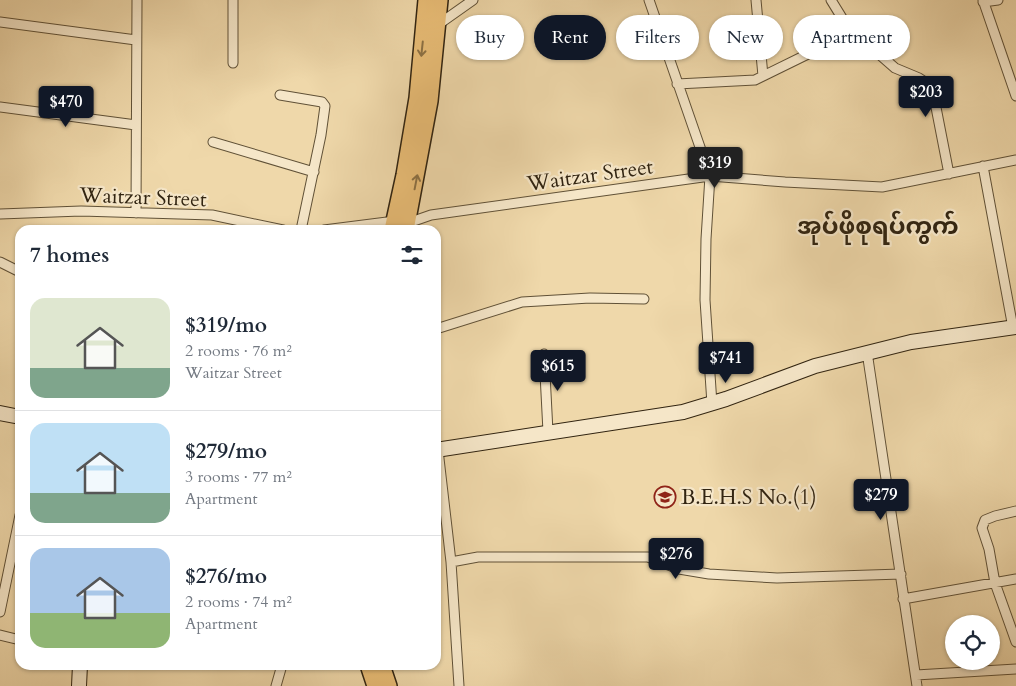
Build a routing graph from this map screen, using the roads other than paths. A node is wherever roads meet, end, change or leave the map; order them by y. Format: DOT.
graph roads {
  1 [pos="138,0"];
  2 [pos="233,0"];
  3 [pos="426,0"];
  4 [pos="440,0"];
  5 [pos="473,0"];
  6 [pos="649,0"];
  7 [pos="756,0"];
  8 [pos="831,0"];
  9 [pos="998,0"];
  10 [pos="983,1"];
  11 [pos="841,15"];
  12 [pos="0,22"];
  13 [pos="439,24"];
  14 [pos="136,40"];
  15 [pos="796,60"];
  16 [pos="886,60"];
  17 [pos="233,63"];
  18 [pos="763,76"];
  19 [pos="677,84"];
  20 [pos="280,95"];
  21 [pos="1016,96"];
  22 [pos="0,107"];
  23 [pos="136,126"];
  24 [pos="213,142"];
  25 [pos="1016,160"];
  26 [pos="983,166"];
  27 [pos="314,172"];
  28 [pos="949,174"];
  29 [pos="710,176"];
  30 [pos="136,213"];
  31 [pos="0,214"];
  32 [pos="259,225"];
  33 [pos="302,225"];
  34 [pos="400,225"];
  35 [pos="400,225"];
  36 [pos="403,225"];
  37 [pos="0,262"];
  38 [pos="15,270"];
  39 [pos="644,299"];
  40 [pos="441,327"];
  41 [pos="1014,327"];
  42 [pos="867,352"];
  43 [pos="544,354"];
  44 [pos="0,404"];
  45 [pos="712,404"];
  46 [pos="15,407"];
  47 [pos="0,413"];
  48 [pos="15,416"];
  49 [pos="548,432"];
  50 [pos="441,449"];
  51 [pos="441,482"];
  52 [pos="1016,511"];
  53 [pos="15,539"];
  54 [pos="451,562"];
  55 [pos="901,574"];
  56 [pos="1016,579"];
  57 [pos="995,583"];
  58 [pos="903,599"];
  59 [pos="0,612"];
  60 [pos="0,635"];
  61 [pos="15,639"];
  62 [pos="1016,642"];
  63 [pos="1016,669"];
  64 [pos="80,670"];
  65 [pos="281,670"];
  66 [pos="370,670"];
  67 [pos="384,670"];
  68 [pos="916,675"];
  69 [pos="79,686"];
  70 [pos="276,686"];
  71 [pos="375,686"];
  72 [pos="389,686"];
  73 [pos="459,686"];
  74 [pos="917,686"];
  1 -- 14 [label="street"];
  2 -- 17 [label="street"];
  3 -- 34 [label="main road, one-way"];
  4 -- 13 [label="main road"];
  5 -- 13 [label="street"];
  6 -- 19 [label="street"];
  7 -- 18 [label="street"];
  8 -- 11 [label="street"];
  9 -- 10 [label="street"];
  10 -- 21 [label="street"];
  12 -- 14 [label="street"];
  35 -- 13 [label="main road, one-way"];
  14 -- 23 [label="street"];
  15 -- 18 [label="street"];
  16 -- 28 [label="street"];
  18 -- 19 [label="street"];
  19 -- 29 [label="street"];
  20 -- 27 [label="street"];
  22 -- 23 [label="street"];
  23 -- 30 [label="street"];
  24 -- 27 [label="street"];
  25 -- 26 [label="street, Waitzar Street"];
  26 -- 28 [label="street, Waitzar Street"];
  26 -- 41 [label="street"];
  27 -- 33 [label="street"];
  28 -- 29 [label="street, Waitzar Street"];
  29 -- 36 [label="street, Waitzar Street"];
  29 -- 45 [label="street"];
  30 -- 31 [label="street, Waitzar Street"];
  30 -- 32 [label="street, Waitzar Street"];
  37 -- 38 [label="street"];
  39 -- 40 [label="street"];
  41 -- 42 [label="street"];
  42 -- 45 [label="street"];
  42 -- 55 [label="street"];
  43 -- 49 [label="street"];
  44 -- 46 [label="street"];
  45 -- 49 [label="street"];
  47 -- 48 [label="street"];
  49 -- 50 [label="street"];
  51 -- 54 [label="street"];
  52 -- 57 [label="street"];
  53 -- 59 [label="street"];
  54 -- 55 [label="street"];
  54 -- 73 [label="street"];
  55 -- 58 [label="street"];
  56 -- 57 [label="street"];
  57 -- 58 [label="street"];
  57 -- 62 [label="street"];
  58 -- 68 [label="street"];
  60 -- 61 [label="street"];
  63 -- 68 [label="street"];
  64 -- 69 [label="street"];
  65 -- 70 [label="street"];
  66 -- 71 [label="main road"];
  67 -- 72 [label="main road"];
  68 -- 74 [label="street"];
}
